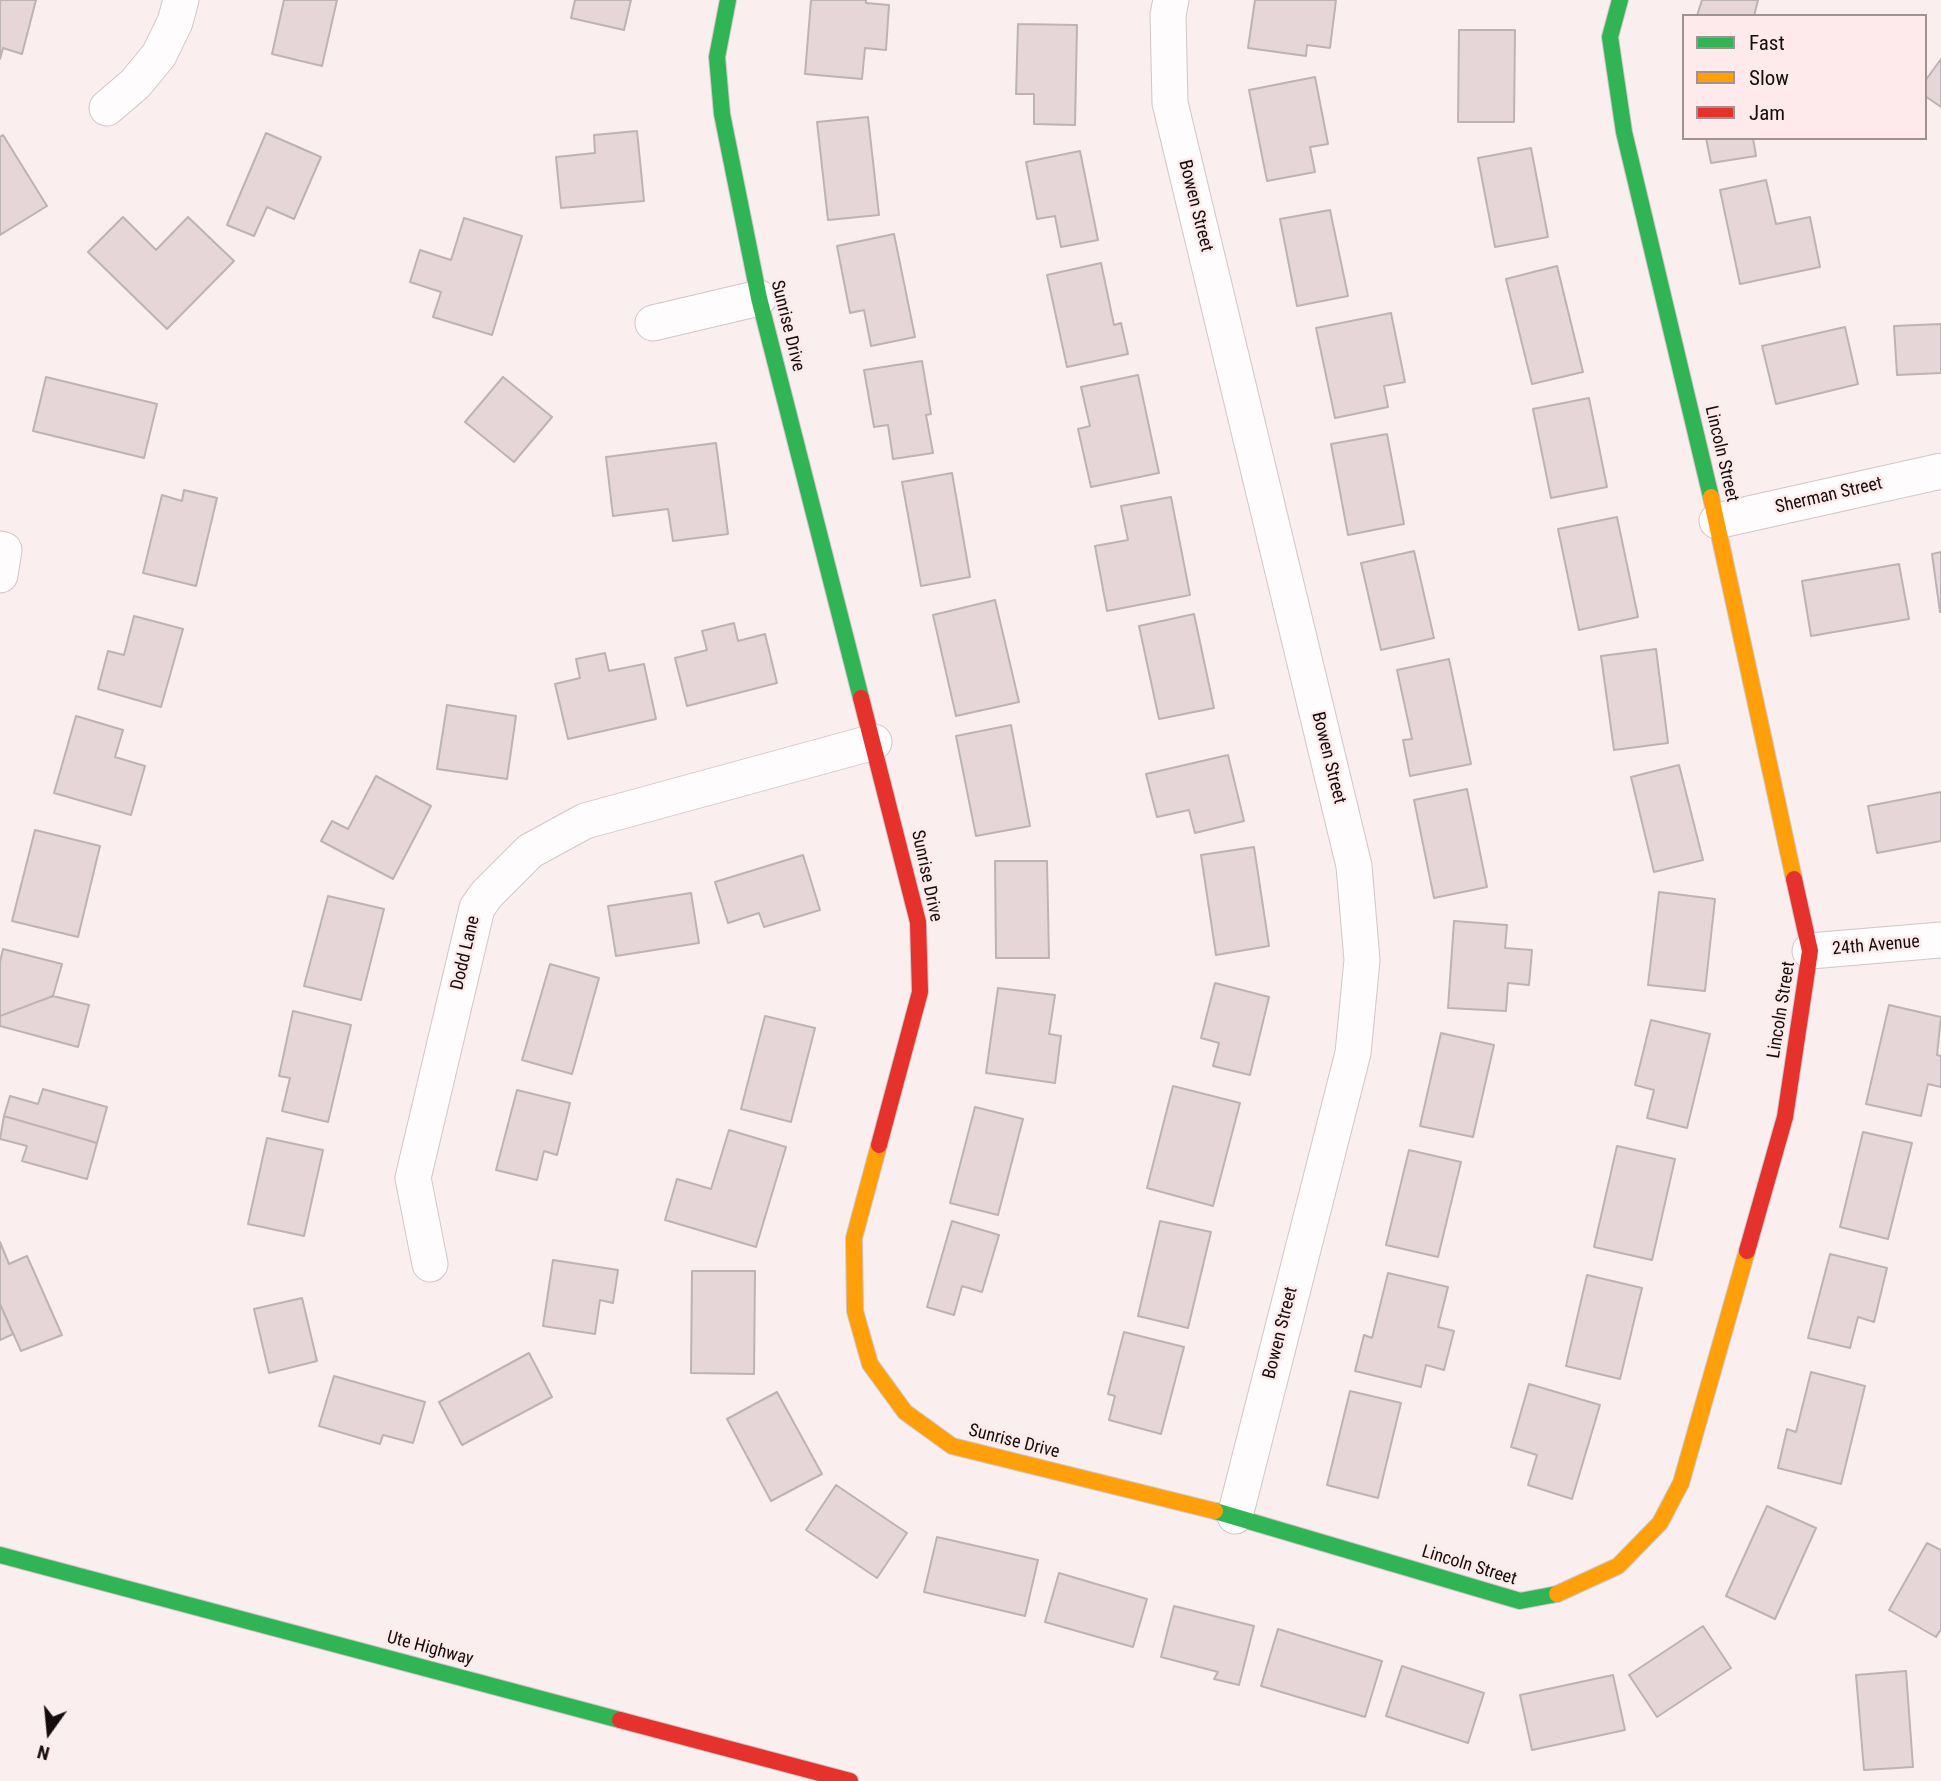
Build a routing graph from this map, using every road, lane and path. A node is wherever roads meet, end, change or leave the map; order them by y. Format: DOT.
graph roads {
  1 [pos="181,0"];
  2 [pos="728,0"];
  3 [pos="1171,0"];
  4 [pos="1620,0"];
  5 [pos="107,108"];
  6 [pos="759,298"];
  7 [pos="653,323"];
  8 [pos="1941,471"];
  9 [pos="1717,522"];
  10 [pos="0,549"];
  11 [pos="0,575"];
  12 [pos="874,742"];
  13 [pos="1941,940"];
  14 [pos="1810,951"];
  15 [pos="430,1264"];
  16 [pos="1234,1516"];
  17 [pos="0,1555"];
  18 [pos="850,1781"];
  1 -- 5 [label="street"];
  2 -- 6 [label="street, Sunrise Drive"];
  3 -- 16 [label="street, Bowen Street"];
  4 -- 9 [label="street, Lincoln Street"];
  6 -- 7 [label="street"];
  6 -- 12 [label="street, Sunrise Drive"];
  8 -- 9 [label="street, Sherman Street"];
  9 -- 14 [label="street, Lincoln Street"];
  10 -- 11 [label="street"];
  12 -- 15 [label="street, Dodd Lane"];
  12 -- 16 [label="street, Sunrise Drive"];
  13 -- 14 [label="street, 24th Avenue"];
  14 -- 16 [label="street, Lincoln Street"];
  17 -- 18 [label="street, Ute Highway"];
}
